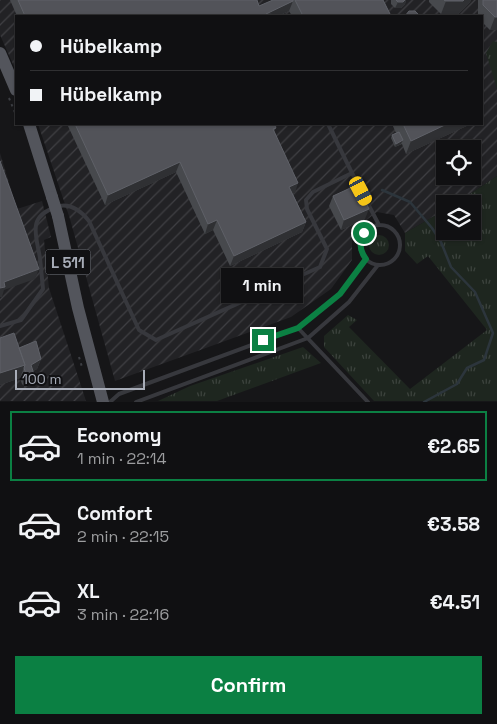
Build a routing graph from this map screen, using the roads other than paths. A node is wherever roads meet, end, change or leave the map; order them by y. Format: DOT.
graph roads {
  1 [pos="0,53"];
  2 [pos="15,88"];
  3 [pos="29,125"];
  4 [pos="328,125"];
  5 [pos="352,174"];
  6 [pos="379,225"];
  7 [pos="366,259"];
  8 [pos="378,265"];
  9 [pos="340,294"];
  10 [pos="349,302"];
  11 [pos="0,326"];
  12 [pos="298,328"];
  13 [pos="308,338"];
  14 [pos="104,402"];
  15 [pos="110,402"];
  16 [pos="136,402"];
  17 [pos="368,402"];
  1 -- 2 [label="main road"];
  3 -- 14 [label="main road, L 511, bridge"];
  4 -- 5 [label="lane"];
  5 -- 6 [label="lane"];
  5 -- 11 [label="lane"];
  6 -- 7 [label="lane"];
  6 -- 8 [label="lane"];
  7 -- 8 [label="lane"];
  7 -- 9 [label="lane"];
  8 -- 10 [label="lane"];
  9 -- 10 [label="lane"];
  9 -- 12 [label="lane"];
  10 -- 13 [label="lane"];
  12 -- 13 [label="lane"];
  12 -- 15 [label="lane"];
  13 -- 16 [label="lane"];
  13 -- 17 [label="lane"];
}
